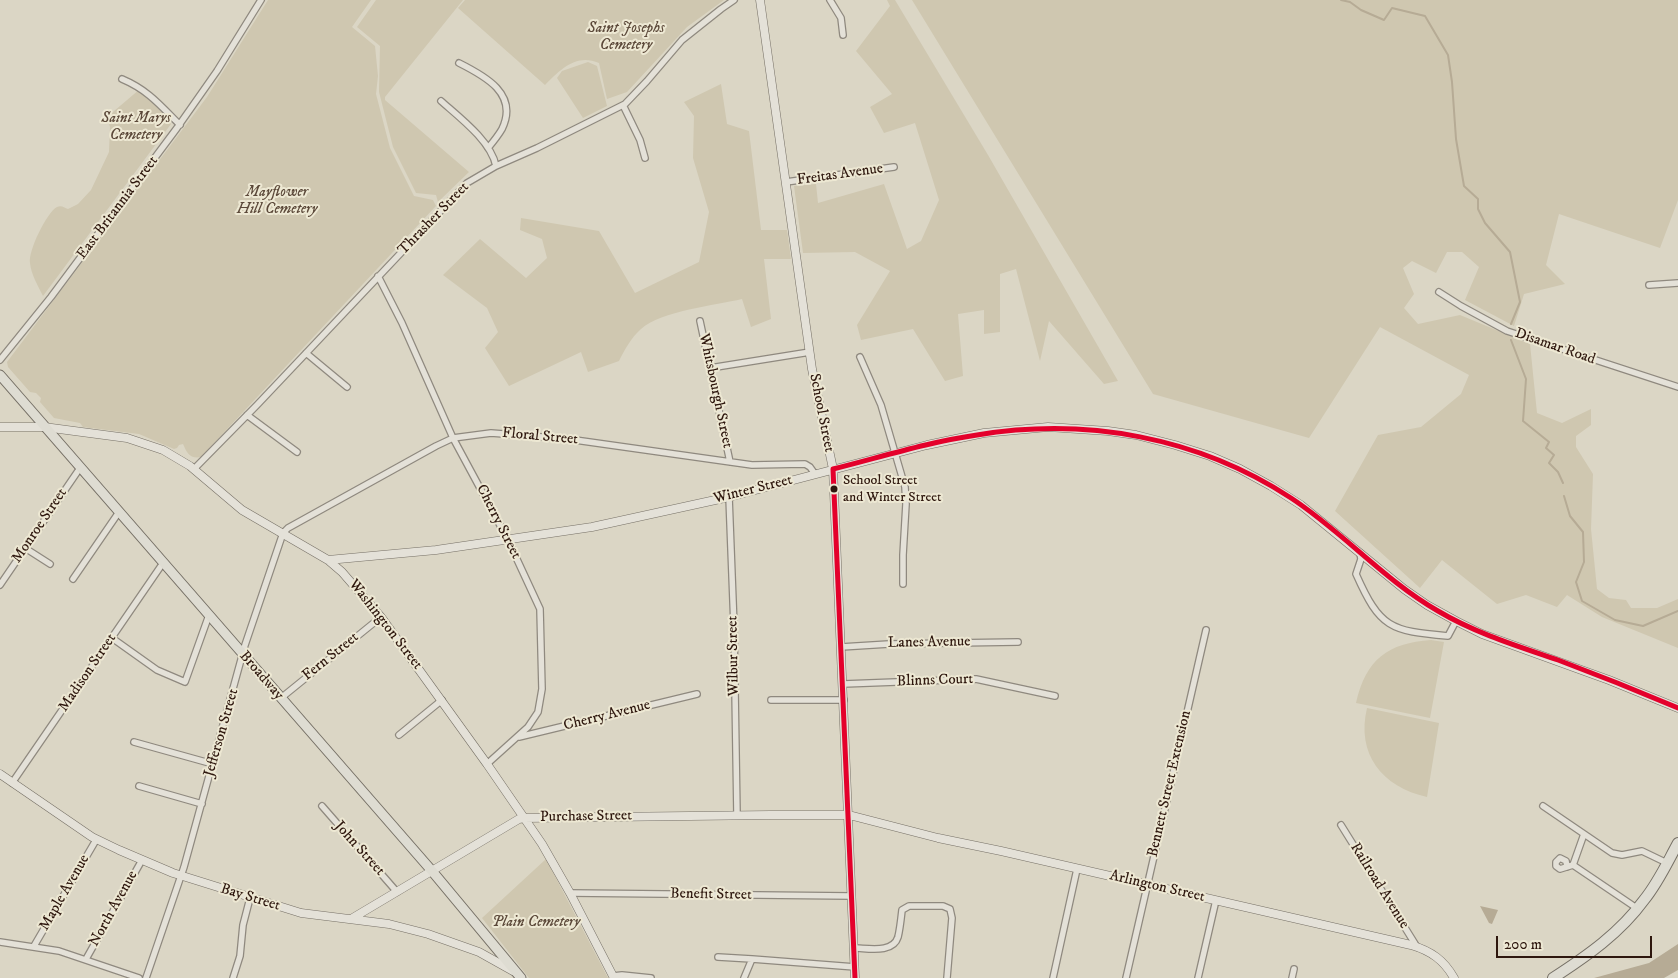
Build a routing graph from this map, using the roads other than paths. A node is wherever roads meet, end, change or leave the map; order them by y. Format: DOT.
graph roads {
  1 [pos="261,0"];
  2 [pos="734,0"];
  3 [pos="760,0"];
  4 [pos="830,0"];
  5 [pos="843,35"];
  6 [pos="459,63"];
  7 [pos="122,79"];
  8 [pos="441,101"];
  9 [pos="624,105"];
  10 [pos="180,125"];
  11 [pos="488,148"];
  12 [pos="645,158"];
  13 [pos="496,166"];
  14 [pos="894,167"];
  15 [pos="786,182"];
  16 [pos="378,276"];
  17 [pos="1678,283"];
  18 [pos="1649,285"];
  19 [pos="1439,292"];
  20 [pos="700,321"];
  21 [pos="810,352"];
  22 [pos="306,353"];
  23 [pos="860,357"];
  24 [pos="0,360"];
  25 [pos="710,368"];
  26 [pos="0,375"];
  27 [pos="347,387"];
  28 [pos="1678,387"];
  29 [pos="247,415"];
  30 [pos="44,426"];
  31 [pos="0,427"];
  32 [pos="453,438"];
  33 [pos="297,452"];
  34 [pos="895,454"];
  35 [pos="730,462"];
  36 [pos="80,468"];
  37 [pos="194,469"];
  38 [pos="833,469"];
  39 [pos="815,474"];
  40 [pos="728,497"];
  41 [pos="119,512"];
  42 [pos="283,533"];
  43 [pos="508,540"];
  44 [pos="25,548"];
  45 [pos="1360,553"];
  46 [pos="328,560"];
  47 [pos="164,563"];
  48 [pos="50,564"];
  49 [pos="73,578"];
  50 [pos="903,584"];
  51 [pos="0,585"];
  52 [pos="209,615"];
  53 [pos="381,617"];
  54 [pos="1456,621"];
  55 [pos="1206,630"];
  56 [pos="112,638"];
  57 [pos="1018,642"];
  58 [pos="841,647"];
  59 [pos="243,654"];
  60 [pos="843,684"];
  61 [pos="697,694"];
  62 [pos="1055,696"];
  63 [pos="281,698"];
  64 [pos="442,700"];
  65 [pos="771,700"];
  66 [pos="844,700"];
  67 [pos="1678,708"];
  68 [pos="399,736"];
  69 [pos="517,738"];
  70 [pos="134,742"];
  71 [pos="213,764"];
  72 [pos="487,764"];
  73 [pos="0,774"];
  74 [pos="12,783"];
  75 [pos="139,786"];
  76 [pos="202,804"];
  77 [pos="322,806"];
  78 [pos="1543,806"];
  79 [pos="737,815"];
  80 [pos="849,815"];
  81 [pos="524,818"];
  82 [pos="1341,825"];
  83 [pos="1584,834"];
  84 [pos="96,840"];
  85 [pos="1678,843"];
  86 [pos="142,860"];
  87 [pos="1667,863"];
  88 [pos="1077,869"];
  89 [pos="432,871"];
  90 [pos="181,876"];
  91 [pos="1147,884"];
  92 [pos="397,892"];
  93 [pos="570,893"];
  94 [pos="852,896"];
  95 [pos="250,898"];
  96 [pos="1216,900"];
  97 [pos="1638,909"];
  98 [pos="351,920"];
  99 [pos="0,942"];
  100 [pos="34,946"];
  101 [pos="1417,947"];
  102 [pos="854,948"];
  103 [pos="718,956"];
  104 [pos="86,959"];
  105 [pos="752,959"];
  106 [pos="855,968"];
  107 [pos="1294,970"];
  108 [pos="516,976"];
  109 [pos="613,977"];
  110 [pos="139,978"];
  111 [pos="146,978"];
  112 [pos="233,978"];
  113 [pos="651,978"];
  114 [pos="744,978"];
  115 [pos="855,978"];
  116 [pos="947,978"];
  117 [pos="1053,978"];
  118 [pos="1126,978"];
  119 [pos="1198,978"];
  120 [pos="1292,978"];
  121 [pos="1454,978"];
  122 [pos="1553,978"];
  1 -- 10 [label="street, East Britannia Street"];
  2 -- 9 [label="street, Thrasher Street"];
  3 -- 15 [label="street, School Street"];
  4 -- 5 [label="street"];
  6 -- 11 [label="street"];
  7 -- 10 [label="street"];
  8 -- 11 [label="street"];
  9 -- 12 [label="street"];
  9 -- 13 [label="street, Thrasher Street"];
  10 -- 24 [label="street, East Britannia Street"];
  11 -- 13 [label="street"];
  13 -- 16 [label="street, Thrasher Street"];
  14 -- 15 [label="street, Freitas Avenue"];
  15 -- 21 [label="street, School Street"];
  16 -- 22 [label="street, Thrasher Street"];
  16 -- 32 [label="street, Cherry Street"];
  17 -- 18 [label="street"];
  19 -- 28 [label="street, Disamar Road"];
  20 -- 25 [label="street, Whitsbourgh Street"];
  21 -- 25 [label="street"];
  21 -- 38 [label="street, School Street"];
  22 -- 27 [label="street"];
  22 -- 29 [label="street, Thrasher Street"];
  23 -- 34 [label="street"];
  25 -- 35 [label="street, Whitsbourgh Street"];
  26 -- 30 [label="main road, Broadway"];
  29 -- 33 [label="street"];
  29 -- 37 [label="street, Thrasher Street"];
  30 -- 31 [label="street, Washington Street"];
  30 -- 36 [label="main road, Broadway"];
  30 -- 37 [label="street, Washington Street"];
  32 -- 35 [label="street, Floral Street"];
  32 -- 42 [label="street, Floral Street"];
  32 -- 43 [label="street, Cherry Street"];
  34 -- 38 [label="street, Winter Street"];
  34 -- 45 [label="street, Winter Street"];
  34 -- 50 [label="street"];
  35 -- 39 [label="street, Floral Street"];
  36 -- 41 [label="main road, Broadway"];
  36 -- 44 [label="street, Monroe Street"];
  37 -- 42 [label="street, Washington Street"];
  38 -- 39 [label="street, Winter Street"];
  38 -- 58 [label="street, School Street"];
  39 -- 40 [label="street, Winter Street"];
  40 -- 43 [label="street, Winter Street"];
  40 -- 79 [label="street, Wilbur Street"];
  41 -- 47 [label="main road, Broadway"];
  41 -- 49 [label="street"];
  42 -- 46 [label="street, Washington Street"];
  42 -- 59 [label="street, Jefferson Street"];
  43 -- 46 [label="street, Winter Street"];
  43 -- 69 [label="street, Cherry Street"];
  44 -- 48 [label="street"];
  44 -- 51 [label="street, Monroe Street"];
  45 -- 54 [label="street, Winter Street"];
  45 -- 54 [label="street"];
  46 -- 53 [label="street, Washington Street"];
  47 -- 52 [label="main road, Broadway"];
  47 -- 56 [label="street, Madison Street"];
  52 -- 56 [label="street"];
  52 -- 59 [label="main road, Broadway"];
  53 -- 63 [label="street, Fern Street"];
  53 -- 64 [label="street, Washington Street"];
  54 -- 67 [label="street, Winter Street"];
  55 -- 91 [label="street, Bennett Street Extension"];
  56 -- 74 [label="street, Madison Street"];
  57 -- 58 [label="street, Lanes Avenue"];
  58 -- 60 [label="street, School Street"];
  59 -- 63 [label="main road, Broadway"];
  59 -- 71 [label="street, Jefferson Street"];
  60 -- 62 [label="street, Blinns Court"];
  60 -- 66 [label="street, School Street"];
  61 -- 69 [label="street, Cherry Avenue"];
  63 -- 89 [label="main road, Broadway"];
  64 -- 68 [label="street"];
  64 -- 72 [label="street, Washington Street"];
  65 -- 66 [label="street"];
  66 -- 80 [label="street, School Street"];
  69 -- 72 [label="street, Cherry Street"];
  70 -- 71 [label="street"];
  71 -- 76 [label="street, Jefferson Street"];
  72 -- 81 [label="street, Washington Street"];
  73 -- 74 [label="street, Bay Street"];
  74 -- 84 [label="street, Bay Street"];
  75 -- 76 [label="street"];
  76 -- 90 [label="street, Jefferson Street"];
  77 -- 92 [label="street, John Street"];
  78 -- 83 [label="street"];
  79 -- 80 [label="street, Purchase Street"];
  79 -- 81 [label="street, Purchase Street"];
  80 -- 88 [label="street, Arlington Street"];
  80 -- 94 [label="street, School Street"];
  81 -- 89 [label="street, Purchase Street"];
  81 -- 93 [label="street, Washington Street"];
  82 -- 101 [label="street, Railroad Avenue"];
  83 -- 87 [label="street"];
  83 -- 97 [label="street"];
  84 -- 86 [label="street, Bay Street"];
  84 -- 100 [label="street, Maple Avenue"];
  85 -- 87 [label="highway"];
  86 -- 90 [label="street, Bay Street"];
  86 -- 104 [label="street, North Avenue"];
  87 -- 97 [label="highway"];
  88 -- 91 [label="street, Arlington Street"];
  88 -- 117 [label="street"];
  89 -- 92 [label="street, Purchase Street"];
  89 -- 108 [label="main road, Broadway"];
  90 -- 95 [label="street, Bay Street"];
  90 -- 111 [label="street, Jefferson Street"];
  91 -- 96 [label="street, Arlington Street"];
  91 -- 118 [label="street, Bennett Street Extension"];
  92 -- 98 [label="street, Purchase Street"];
  93 -- 94 [label="street, Benefit Street"];
  93 -- 109 [label="street, Washington Street"];
  94 -- 102 [label="street, School Street"];
  95 -- 98 [label="street, Bay Street"];
  95 -- 112 [label="street"];
  96 -- 101 [label="street, Arlington Street"];
  96 -- 119 [label="street"];
  97 -- 122 [label="highway"];
  98 -- 108 [label="street, Bay Street"];
  99 -- 100 [label="street"];
  100 -- 104 [label="street"];
  101 -- 121 [label="street, Arlington Street"];
  102 -- 106 [label="street, School Street"];
  102 -- 116 [label="street"];
  103 -- 105 [label="street"];
  104 -- 110 [label="street"];
  105 -- 106 [label="street"];
  105 -- 114 [label="street"];
  106 -- 115 [label="street, School Street"];
  107 -- 120 [label="street"];
  109 -- 113 [label="street"];
}
